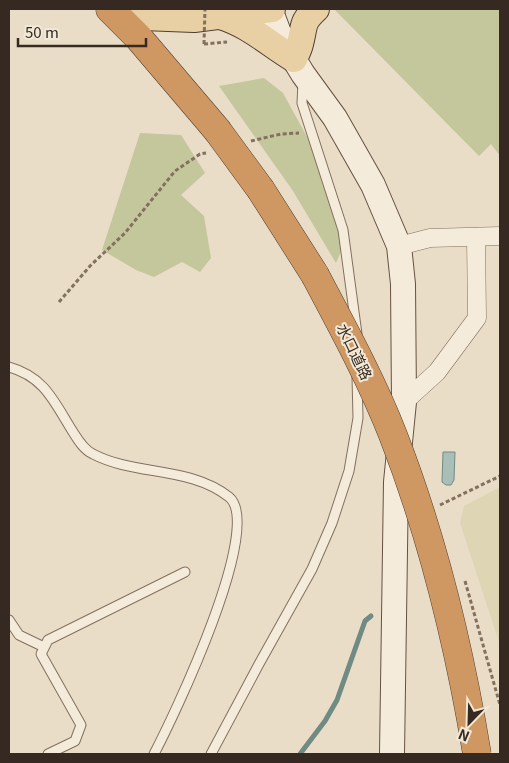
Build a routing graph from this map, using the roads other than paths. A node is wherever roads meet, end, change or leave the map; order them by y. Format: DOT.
graph roads {
  1 [pos="111,9"];
  2 [pos="270,9"];
  3 [pos="316,9"];
  4 [pos="213,12"];
  5 [pos="299,66"];
  6 [pos="500,236"];
  7 [pos="476,237"];
  8 [pos="399,246"];
  9 [pos="9,367"];
  10 [pos="404,402"];
  11 [pos="185,572"];
  12 [pos="9,620"];
  13 [pos="44,647"];
  14 [pos="48,754"];
  15 [pos="154,754"];
  16 [pos="210,754"];
  17 [pos="392,754"];
  18 [pos="477,754"];
  1 -- 4 [label="main road"];
  1 -- 18 [label="highway, 水口道路, bridge"];
  2 -- 4 [label="main road"];
  2 -- 5 [label="street"];
  3 -- 5 [label="main road"];
  4 -- 5 [label="main road"];
  5 -- 8 [label="street"];
  5 -- 16 [label="lane"];
  6 -- 7 [label="street"];
  7 -- 8 [label="street"];
  7 -- 10 [label="street"];
  8 -- 10 [label="street"];
  9 -- 15 [label="lane"];
  10 -- 17 [label="street"];
  11 -- 13 [label="lane"];
  12 -- 13 [label="lane"];
  13 -- 14 [label="lane"];
}
